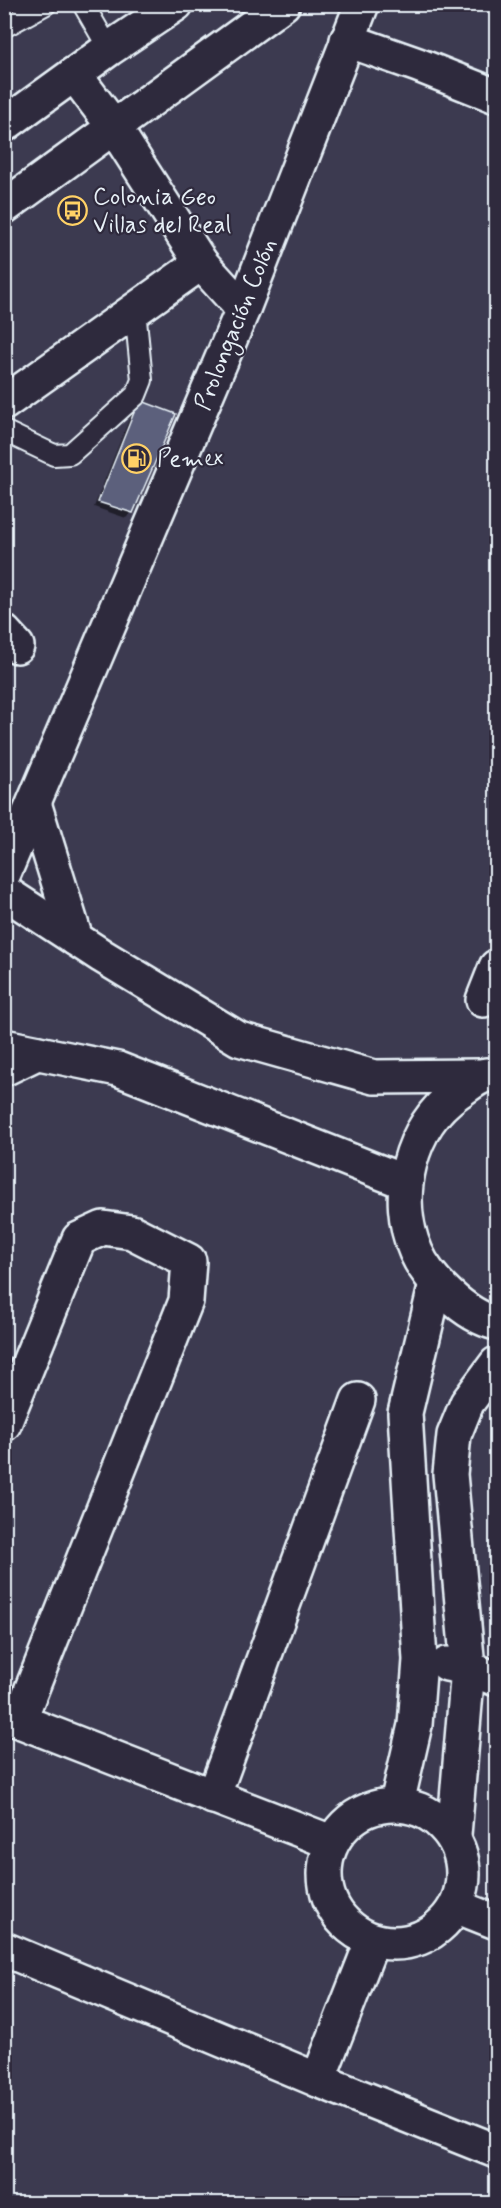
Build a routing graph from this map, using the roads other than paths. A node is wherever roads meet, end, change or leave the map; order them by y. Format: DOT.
graph roads {
  1 [pos="46,4"];
  2 [pos="84,4"];
  3 [pos="176,4"];
  4 [pos="283,4"];
  5 [pos="362,4"];
  6 [pos="4,27"];
  7 [pos="346,40"];
  8 [pos="109,49"];
  9 [pos="74,74"];
  10 [pos="496,96"];
  11 [pos="4,125"];
  12 [pos="114,127"];
  13 [pos="4,207"];
  14 [pos="201,263"];
  15 [pos="243,309"];
  16 [pos="135,310"];
  17 [pos="4,403"];
  18 [pos="4,431"];
  19 [pos="34,803"];
  20 [pos="4,873"];
  21 [pos="4,892"];
  22 [pos="76,939"];
  23 [pos="496,967"];
  24 [pos="483,1000"];
  25 [pos="4,1046"];
  26 [pos="37,1053"];
  27 [pos="4,1069"];
  28 [pos="489,1074"];
  29 [pos="405,1182"];
  30 [pos="436,1283"];
  31 [pos="496,1323"];
  32 [pos="496,1364"];
  33 [pos="358,1400"];
  34 [pos="4,1424"];
  35 [pos="420,1660"];
  36 [pos="482,1674"];
  37 [pos="12,1718"];
  38 [pos="213,1797"];
  39 [pos="398,1803"];
  40 [pos="454,1835"];
  41 [pos="331,1842"];
  42 [pos="458,1907"];
  43 [pos="496,1922"];
  44 [pos="372,1942"];
  45 [pos="4,1949"];
  46 [pos="318,2080"];
  47 [pos="496,2151"];
  1 -- 6 [label="lane"];
  2 -- 8 [label="lane"];
  3 -- 8 [label="street"];
  4 -- 12 [label="street"];
  5 -- 7 [label="street, Prolongación Colón"];
  7 -- 10 [label="street"];
  7 -- 15 [label="street, Prolongación Colón"];
  8 -- 9 [label="street"];
  9 -- 11 [label="street"];
  9 -- 12 [label="street"];
  12 -- 13 [label="street"];
  12 -- 14 [label="street"];
  14 -- 15 [label="street"];
  14 -- 16 [label="street"];
  15 -- 19 [label="street, Prolongación Colón"];
  16 -- 17 [label="street"];
  16 -- 18 [label="lane"];
  19 -- 20 [label="street, Prolongación Colón"];
  19 -- 22 [label="street"];
  21 -- 22 [label="street"];
  22 -- 28 [label="street"];
  23 -- 24 [label="street"];
  25 -- 26 [label="street"];
  26 -- 27 [label="street"];
  26 -- 29 [label="street"];
  28 -- 29 [label="street"];
  29 -- 30 [label="street"];
  30 -- 31 [label="street"];
  30 -- 35 [label="street"];
  32 -- 36 [label="street"];
  33 -- 38 [label="street"];
  34 -- 37 [label="street"];
  35 -- 36 [label="street"];
  35 -- 39 [label="street"];
  36 -- 40 [label="street"];
  37 -- 38 [label="street"];
  38 -- 41 [label="street"];
  39 -- 40 [label="street"];
  39 -- 41 [label="street"];
  40 -- 42 [label="street"];
  41 -- 44 [label="street"];
  42 -- 43 [label="street"];
  42 -- 44 [label="street"];
  44 -- 46 [label="street"];
  45 -- 46 [label="street"];
  46 -- 47 [label="street"];
}
